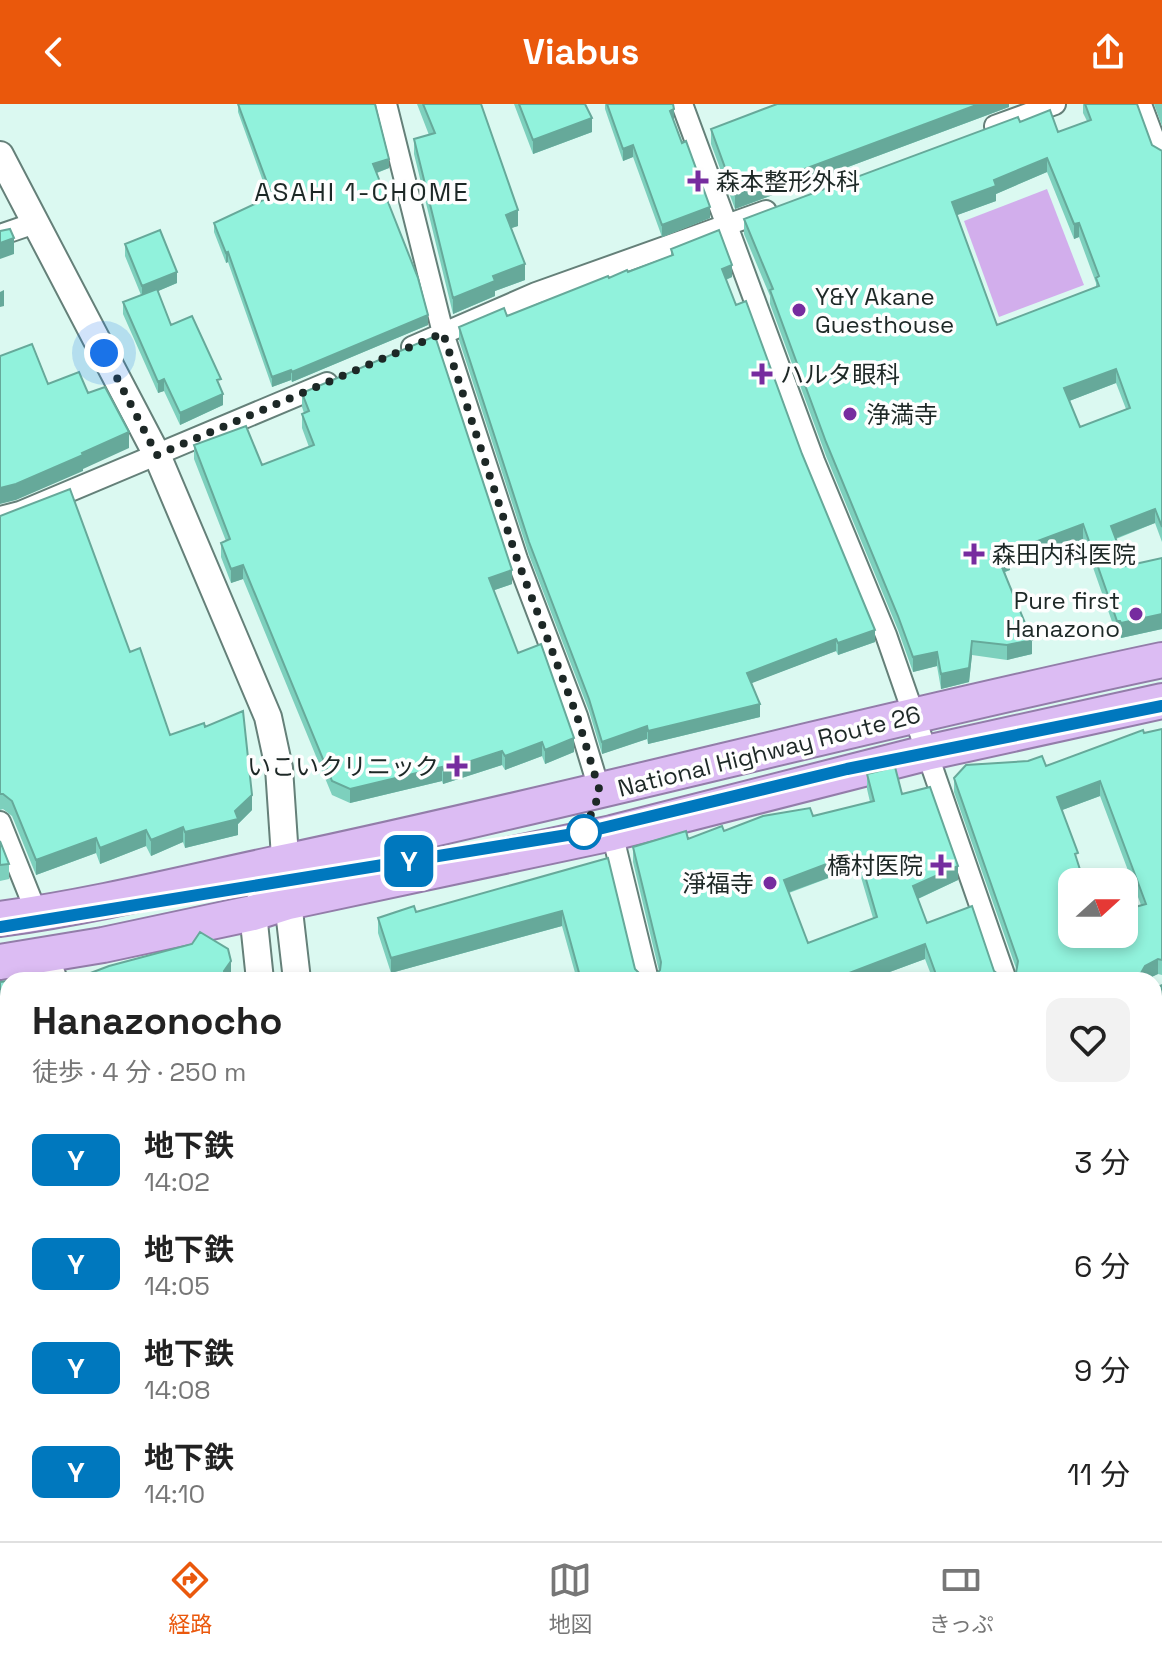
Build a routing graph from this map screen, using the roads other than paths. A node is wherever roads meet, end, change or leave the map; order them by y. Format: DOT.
graph roads {
  1 [pos="386,104"];
  2 [pos="682,104"];
  3 [pos="1055,104"];
  4 [pos="1143,104"];
  5 [pos="980,132"];
  6 [pos="0,155"];
  7 [pos="1162,155"];
  8 [pos="787,204"];
  9 [pos="35,223"];
  10 [pos="727,226"];
  11 [pos="0,235"];
  12 [pos="443,333"];
  13 [pos="400,352"];
  14 [pos="341,377"];
  15 [pos="157,455"];
  16 [pos="0,517"];
  17 [pos="1162,660"];
  18 [pos="1162,701"];
  19 [pos="913,715"];
  20 [pos="926,753"];
  21 [pos="600,792"];
  22 [pos="0,822"];
  23 [pos="612,833"];
  24 [pos="284,862"];
  25 [pos="288,902"];
  26 [pos="253,913"];
  27 [pos="37,914"];
  28 [pos="0,919"];
  29 [pos="0,962"];
  30 [pos="53,968"];
  31 [pos="259,972"];
  32 [pos="296,972"];
  33 [pos="646,972"];
  34 [pos="1003,972"];
  1 -- 12 [label="street"];
  2 -- 10 [label="street"];
  3 -- 5 [label="street"];
  4 -- 7 [label="street"];
  6 -- 9 [label="street"];
  8 -- 10 [label="street"];
  9 -- 11 [label="street"];
  9 -- 15 [label="street"];
  10 -- 12 [label="street"];
  10 -- 19 [label="street"];
  12 -- 13 [label="street"];
  12 -- 21 [label="street"];
  14 -- 15 [label="street"];
  15 -- 16 [label="street"];
  15 -- 24 [label="street"];
  17 -- 19 [label="highway, National Highway Route 26"];
  18 -- 20 [label="highway, National Highway Route 26"];
  19 -- 20 [label="street"];
  19 -- 21 [label="highway, National Highway Route 26"];
  20 -- 23 [label="highway, National Highway Route 26"];
  20 -- 34 [label="street"];
  21 -- 24 [label="highway, National Highway Route 26"];
  22 -- 27 [label="street"];
  23 -- 25 [label="highway, National Highway Route 26"];
  23 -- 33 [label="street"];
  24 -- 25 [label="street"];
  24 -- 26 [label="street"];
  24 -- 27 [label="highway, National Highway Route 26"];
  25 -- 26 [label="highway, National Highway Route 26"];
  25 -- 32 [label="street"];
  26 -- 30 [label="highway, National Highway Route 26"];
  26 -- 31 [label="street"];
  27 -- 28 [label="highway, National Highway Route 26"];
  29 -- 30 [label="highway, National Highway Route 26"];
}
